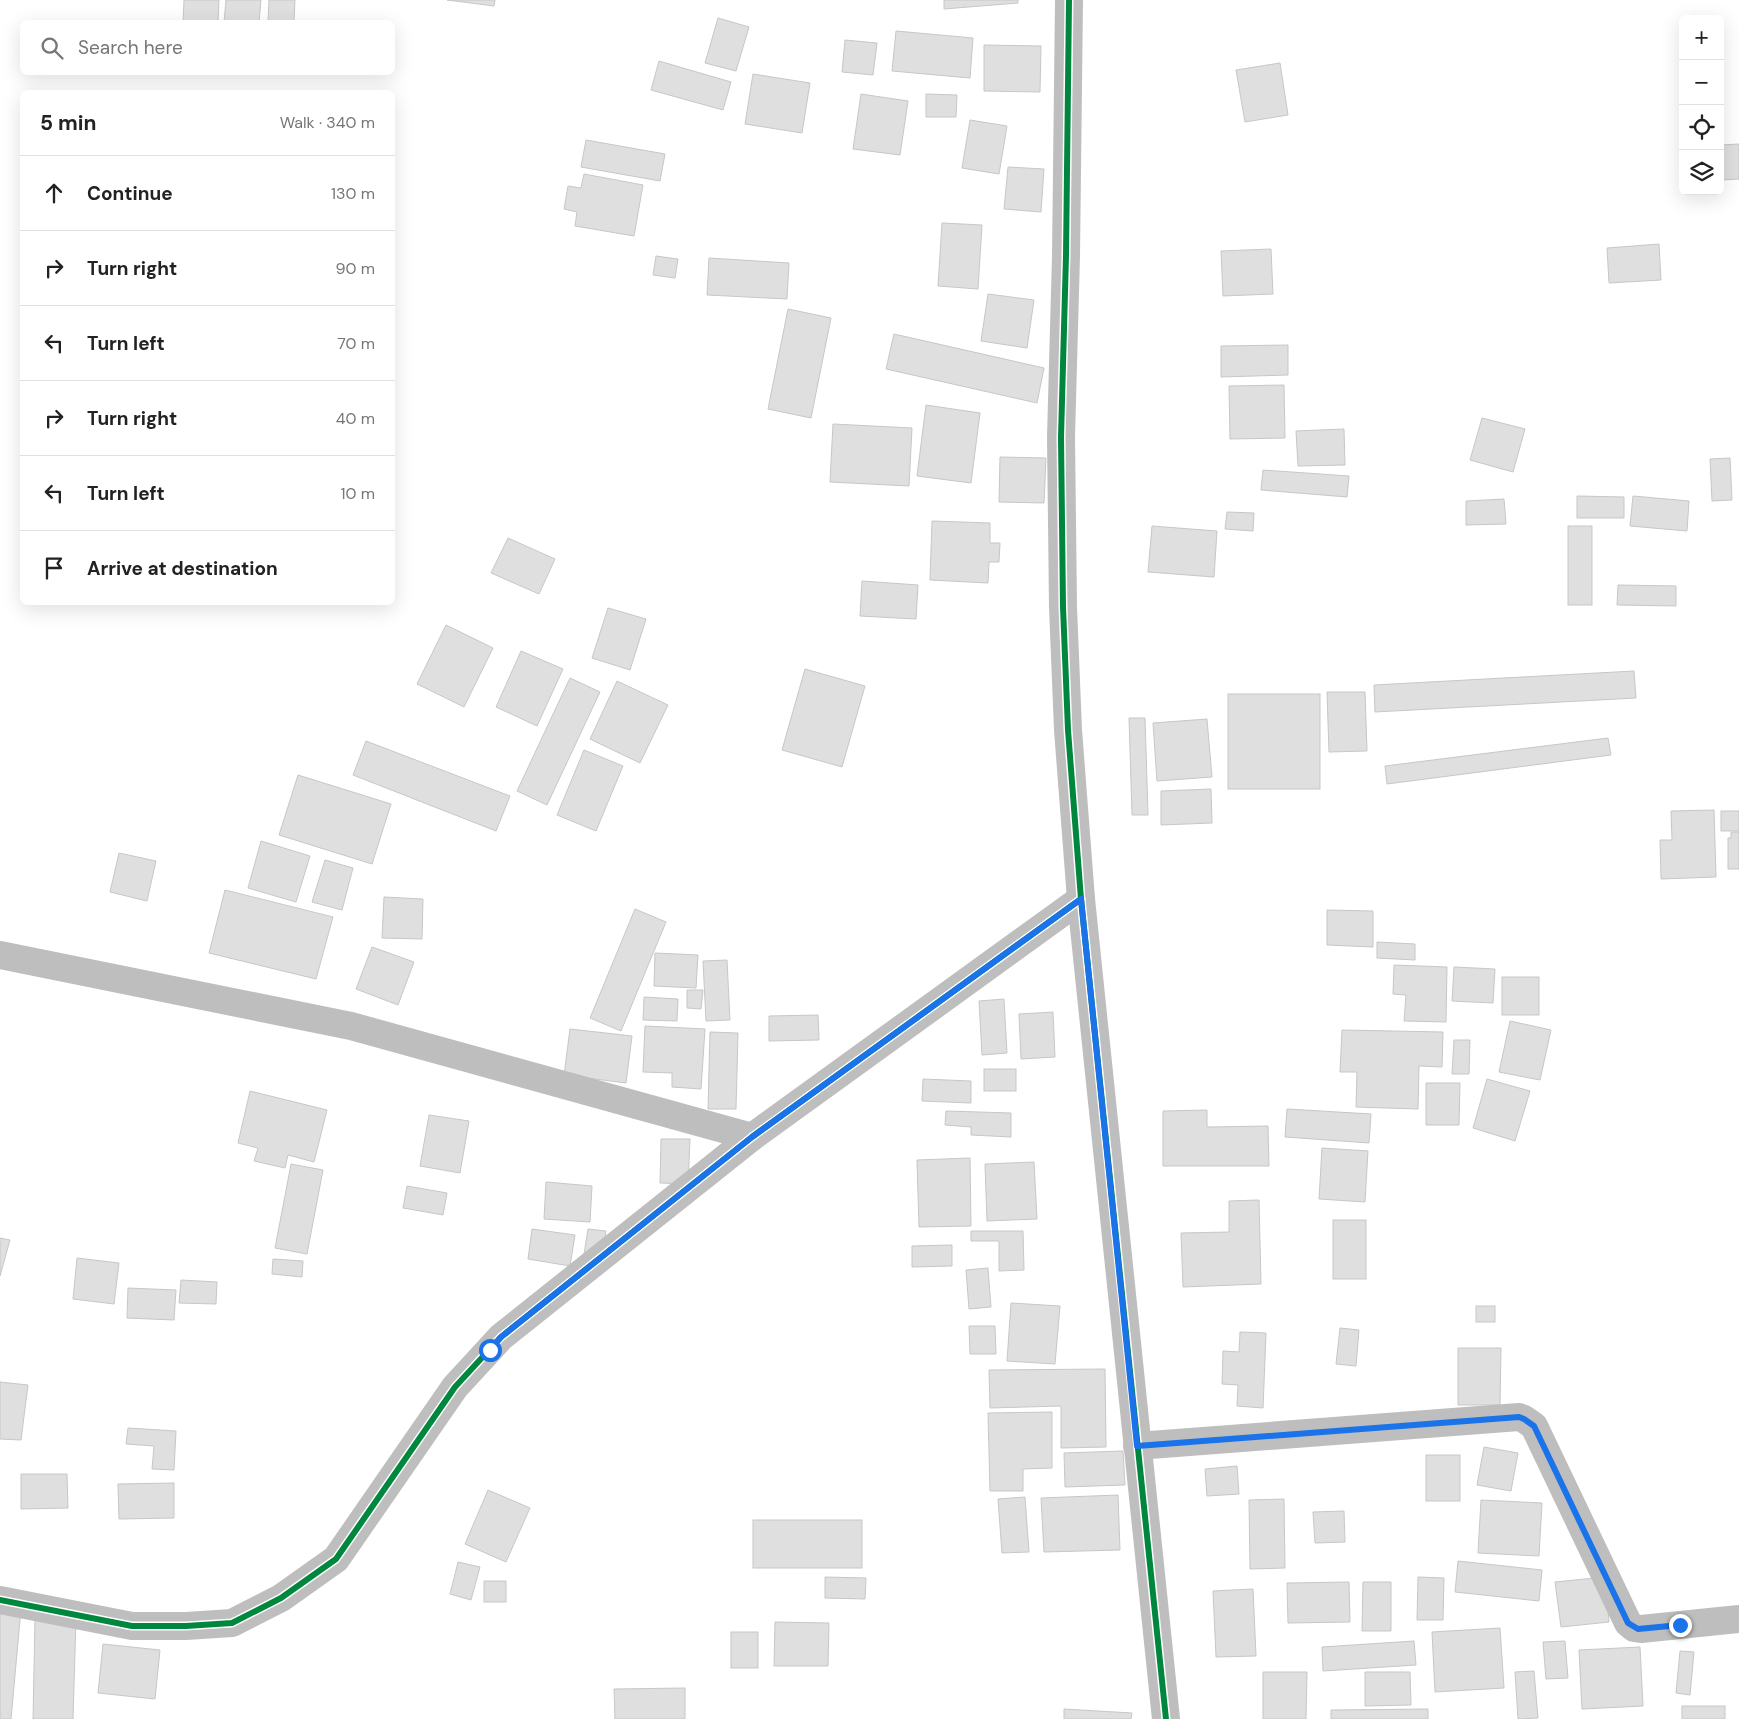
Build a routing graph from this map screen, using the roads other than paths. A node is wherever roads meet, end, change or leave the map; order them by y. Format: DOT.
graph roads {
  1 [pos="1069,0"];
  2 [pos="1081,899"];
  3 [pos="0,955"];
  4 [pos="752,1137"];
  5 [pos="1137,1446"];
  6 [pos="0,1600"];
  7 [pos="1739,1619"];
  8 [pos="1166,1719"];
  1 -- 2 [label="street"];
  2 -- 4 [label="street"];
  2 -- 5 [label="street"];
  3 -- 4 [label="street"];
  4 -- 6 [label="street"];
  5 -- 7 [label="street"];
  5 -- 8 [label="street"];
}
